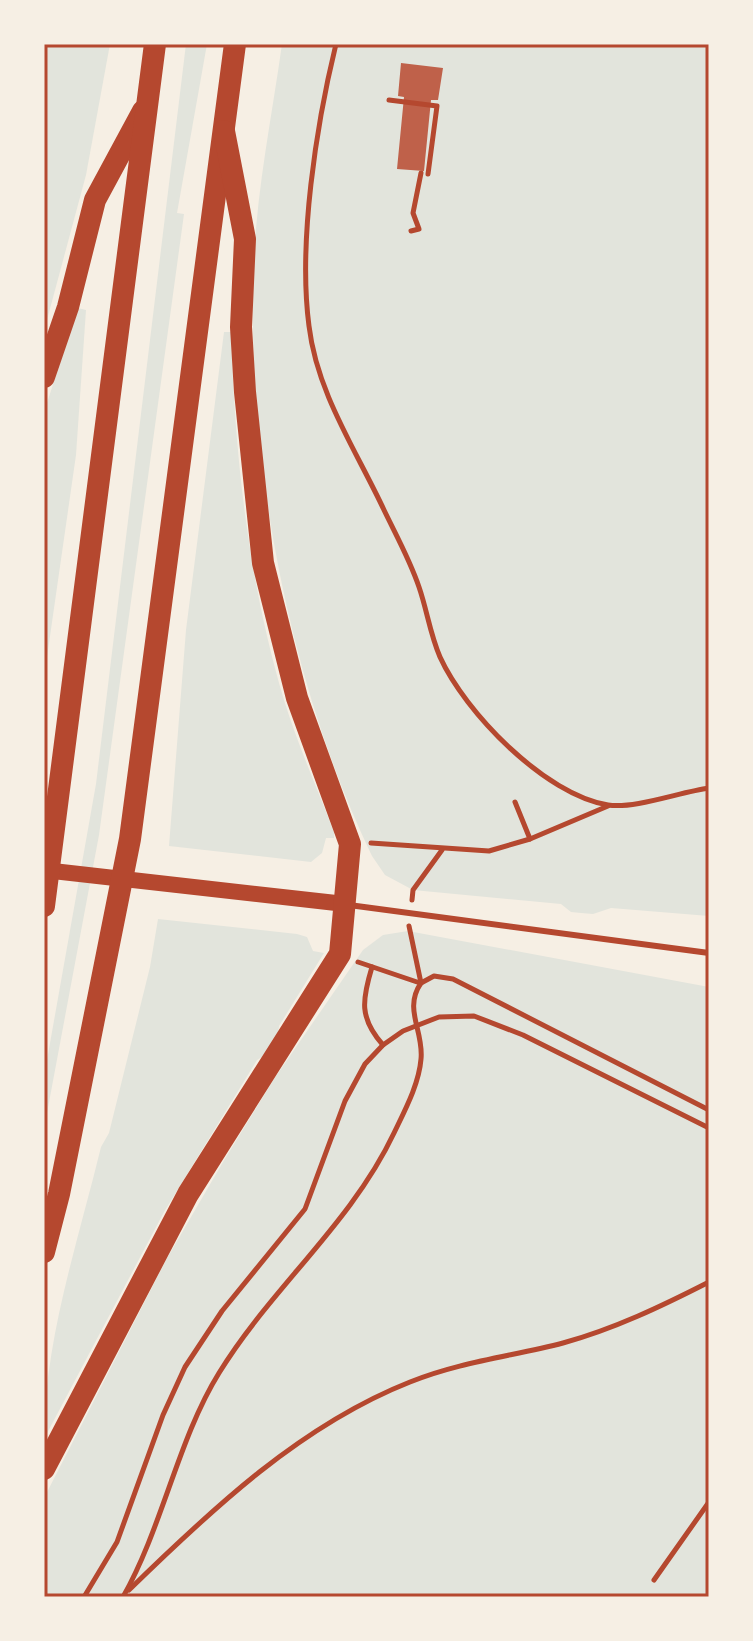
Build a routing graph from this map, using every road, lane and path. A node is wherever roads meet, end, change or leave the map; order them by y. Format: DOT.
graph roads {
  1 [pos="155,44"];
  2 [pos="235,44"];
  3 [pos="336,44"];
  4 [pos="149,100"];
  5 [pos="389,100"];
  6 [pos="224,131"];
  7 [pos="421,173"];
  8 [pos="428,174"];
  9 [pos="411,231"];
  10 [pos="44,377"];
  11 [pos="709,788"];
  12 [pos="515,802"];
  13 [pos="610,805"];
  14 [pos="530,839"];
  15 [pos="366,843"];
  16 [pos="44,870"];
  17 [pos="345,904"];
  18 [pos="44,906"];
  19 [pos="709,953"];
  20 [pos="421,983"];
  21 [pos="416,1025"];
  22 [pos="383,1045"];
  23 [pos="709,1110"];
  24 [pos="709,1128"];
  25 [pos="44,1252"];
  26 [pos="709,1282"];
  27 [pos="44,1469"];
  28 [pos="709,1502"];
  29 [pos="654,1580"];
  30 [pos="84,1597"];
  31 [pos="123,1597"];
  1 -- 4 [label="highway"];
  2 -- 6 [label="highway"];
  3 -- 13 [label="path"];
  4 -- 10 [label="highway"];
  4 -- 18 [label="highway"];
  5 -- 8 [label="path"];
  6 -- 17 [label="highway"];
  6 -- 25 [label="highway"];
  7 -- 9 [label="path"];
  11 -- 13 [label="path"];
  12 -- 14 [label="path"];
  13 -- 14 [label="path"];
  14 -- 15 [label="path"];
  16 -- 17 [label="main road"];
  17 -- 19 [label="lane"];
  17 -- 27 [label="highway"];
  20 -- 21 [label="path"];
  20 -- 22 [label="path"];
  20 -- 23 [label="path"];
  21 -- 22 [label="path"];
  21 -- 24 [label="path"];
  21 -- 31 [label="path"];
  22 -- 30 [label="path"];
  26 -- 31 [label="path"];
  28 -- 29 [label="path"];
}
